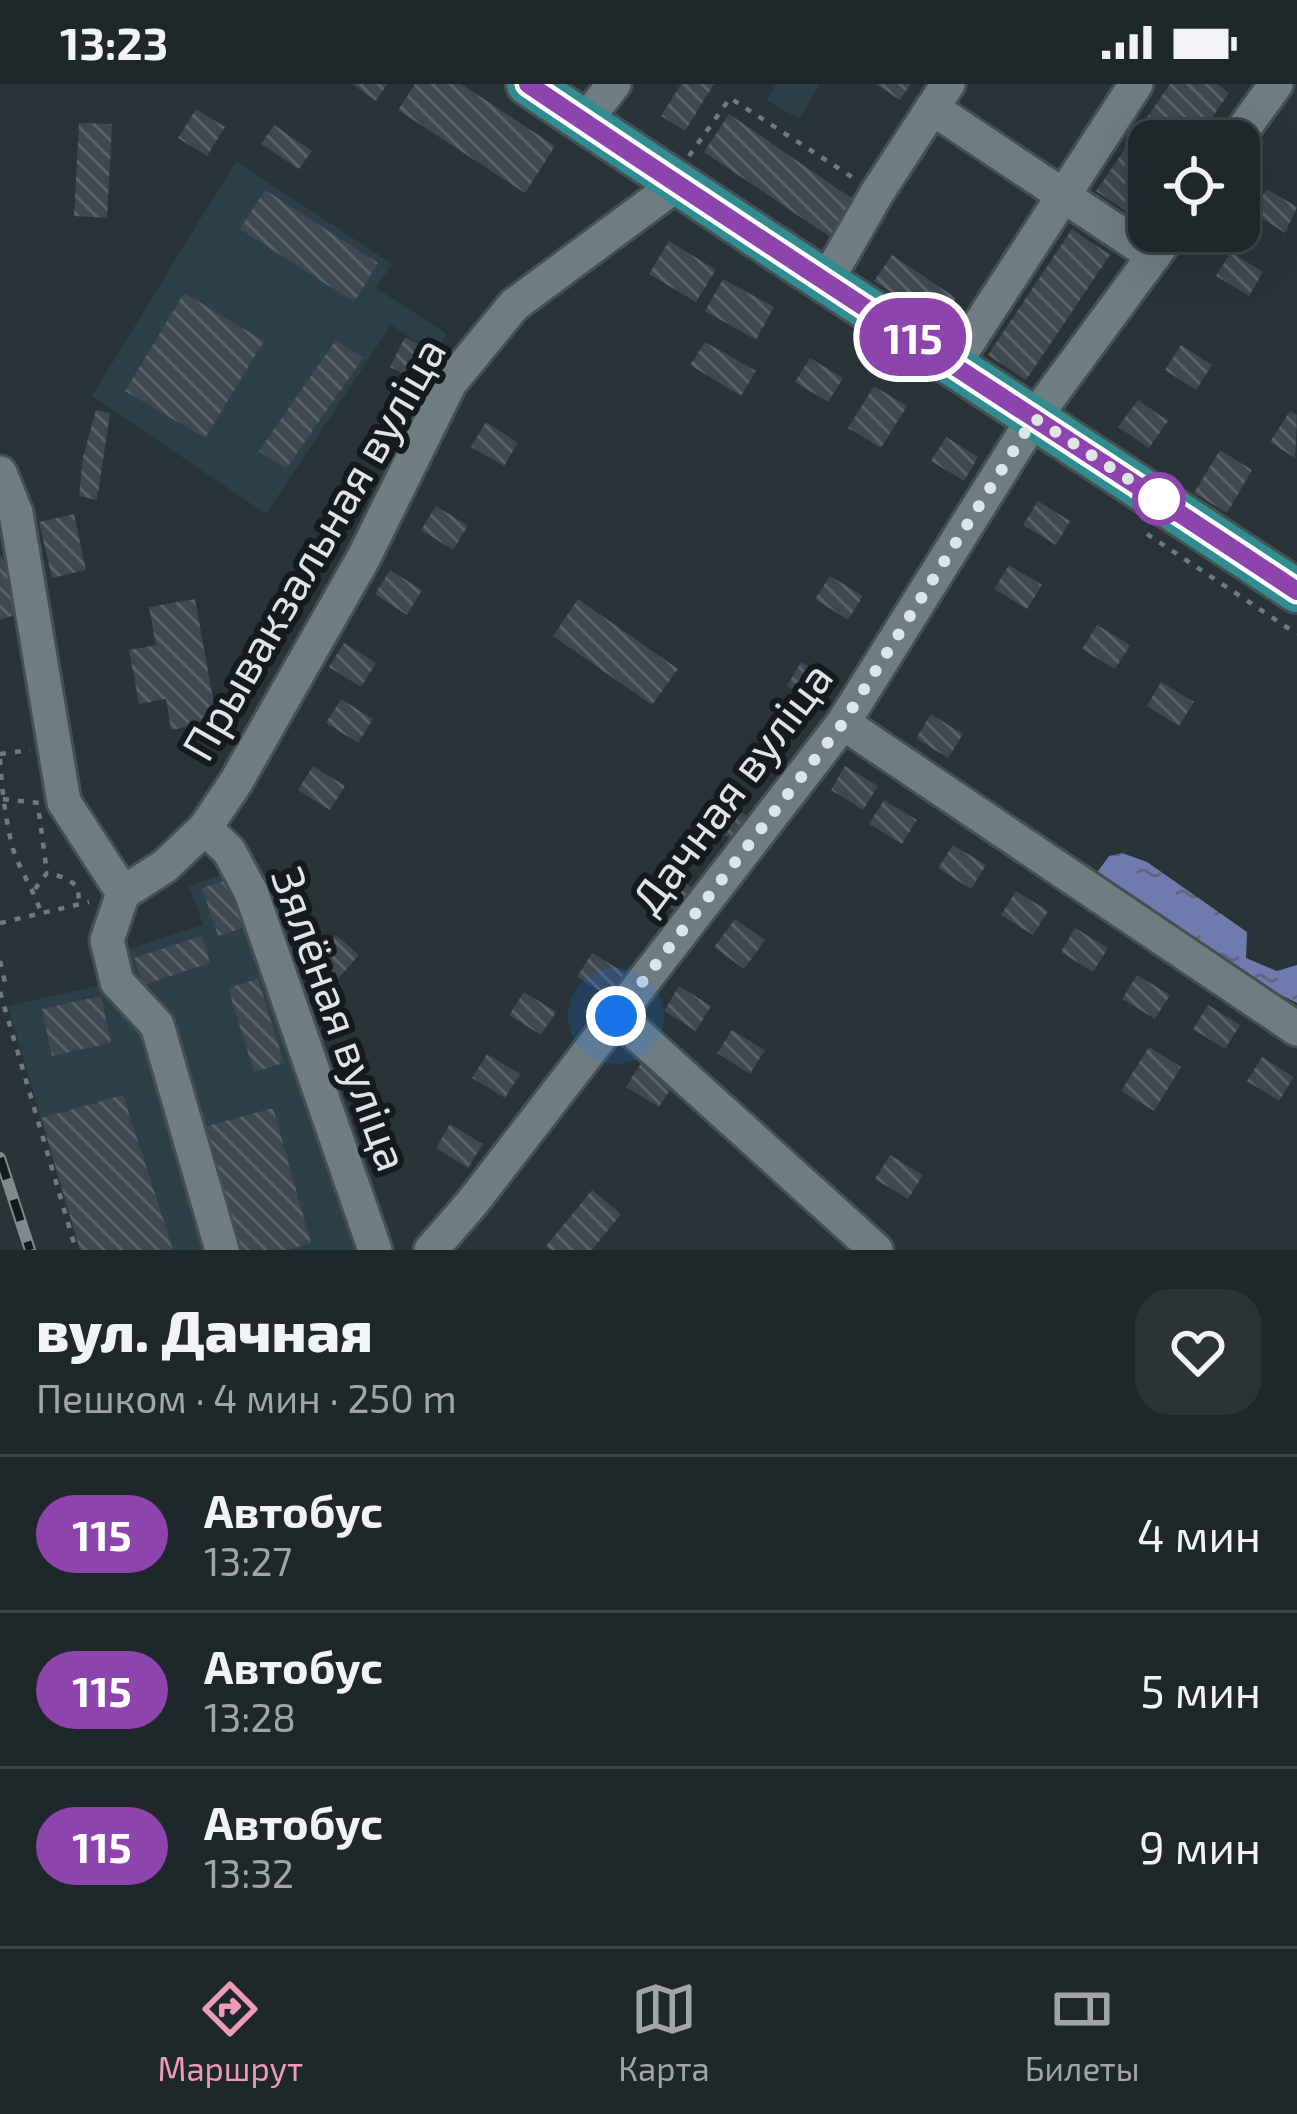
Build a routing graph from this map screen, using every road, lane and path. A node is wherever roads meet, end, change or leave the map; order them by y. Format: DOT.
graph roads {
  1 [pos="528,84"];
  2 [pos="614,84"];
  3 [pos="1136,84"];
  4 [pos="1276,84"];
  5 [pos="940,96"];
  6 [pos="1250,120"];
  7 [pos="584,122"];
  8 [pos="680,173"];
  9 [pos="877,193"];
  10 [pos="1064,195"];
  11 [pos="1128,227"];
  12 [pos="1157,252"];
  13 [pos="827,280"];
  14 [pos="954,364"];
  15 [pos="1034,418"];
  16 [pos="0,473"];
  17 [pos="1297,591"];
  18 [pos="843,723"];
  19 [pos="0,759"];
  20 [pos="2,799"];
  21 [pos="205,828"];
  22 [pos="47,873"];
  23 [pos="35,891"];
  24 [pos="123,893"];
  25 [pos="79,904"];
  26 [pos="41,913"];
  27 [pos="0,922"];
  28 [pos="0,961"];
  29 [pos="0,987"];
  30 [pos="616,1016"];
  31 [pos="1297,1029"];
  32 [pos="76,1250"];
  33 [pos="222,1250"];
  34 [pos="375,1250"];
  35 [pos="431,1250"];
  36 [pos="875,1250"];
  1 -- 7 [label="main road"];
  2 -- 7 [label="street"];
  3 -- 10 [label="street"];
  4 -- 6 [label="street"];
  5 -- 9 [label="street"];
  5 -- 10 [label="street"];
  7 -- 8 [label="main road"];
  8 -- 9 [label="path"];
  8 -- 13 [label="main road"];
  8 -- 21 [label="street, Прывакзальная вуліца"];
  9 -- 13 [label="street"];
  10 -- 11 [label="street"];
  10 -- 14 [label="street"];
  12 -- 15 [label="street, Дачная вуліца"];
  13 -- 14 [label="main road"];
  14 -- 15 [label="main road"];
  15 -- 17 [label="main road"];
  15 -- 18 [label="street, Дачная вуліца"];
  16 -- 24 [label="street"];
  18 -- 30 [label="street, Дачная вуліца"];
  18 -- 31 [label="street"];
  19 -- 20 [label="path"];
  20 -- 22 [label="path"];
  20 -- 23 [label="path"];
  21 -- 24 [label="street, Прывакзальная вуліца"];
  21 -- 34 [label="street, Зялёная вуліца"];
  22 -- 23 [label="path"];
  22 -- 25 [label="path"];
  23 -- 26 [label="path"];
  24 -- 25 [label="path"];
  24 -- 33 [label="street"];
  25 -- 26 [label="path"];
  26 -- 27 [label="path"];
  28 -- 29 [label="path"];
  29 -- 32 [label="path"];
  30 -- 35 [label="street, Дачная вуліца"];
  30 -- 36 [label="street"];
}
